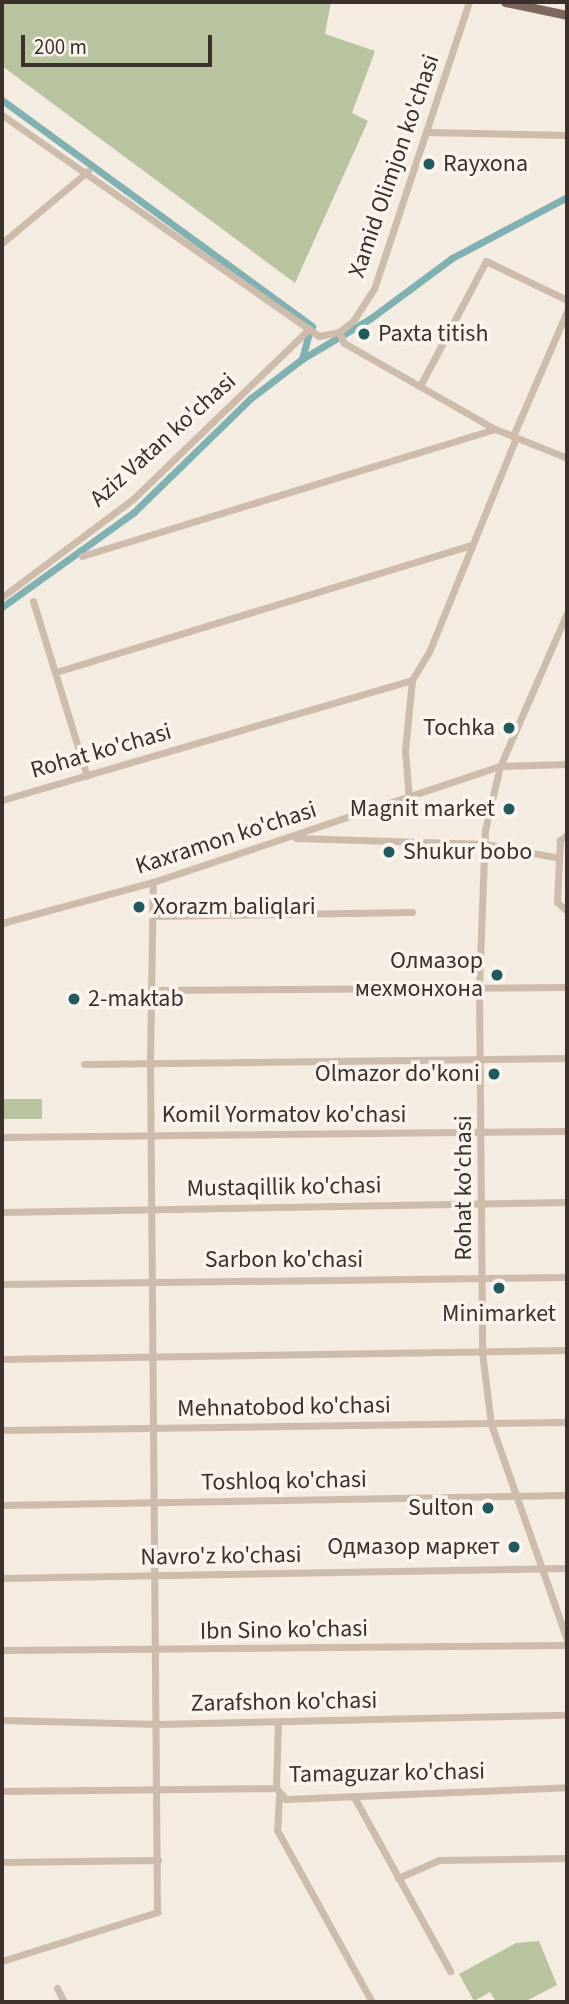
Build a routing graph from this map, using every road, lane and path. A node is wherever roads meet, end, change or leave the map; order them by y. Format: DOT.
graph roads {
  1 [pos="469,2"];
  2 [pos="505,2"];
  3 [pos="567,15"];
  4 [pos="2,115"];
  5 [pos="426,132"];
  6 [pos="567,135"];
  7 [pos="88,171"];
  8 [pos="2,243"];
  9 [pos="567,300"];
  10 [pos="567,311"];
  11 [pos="309,329"];
  12 [pos="339,332"];
  13 [pos="420,386"];
  14 [pos="495,429"];
  15 [pos="514,437"];
  16 [pos="567,458"];
  17 [pos="470,546"];
  18 [pos="82,556"];
  19 [pos="2,597"];
  20 [pos="33,601"];
  21 [pos="567,613"];
  22 [pos="56,672"];
  23 [pos="412,680"];
  24 [pos="567,764"];
  25 [pos="500,766"];
  26 [pos="87,775"];
  27 [pos="409,799"];
  28 [pos="2,800"];
  29 [pos="567,835"];
  30 [pos="288,838"];
  31 [pos="485,844"];
  32 [pos="559,858"];
  33 [pos="153,882"];
  34 [pos="567,911"];
  35 [pos="412,912"];
  36 [pos="153,916"];
  37 [pos="2,923"];
  38 [pos="567,987"];
  39 [pos="480,988"];
  40 [pos="153,990"];
  41 [pos="567,1058"];
  42 [pos="482,1060"];
  43 [pos="150,1063"];
  44 [pos="84,1064"];
  45 [pos="567,1131"];
  46 [pos="483,1133"];
  47 [pos="152,1135"];
  48 [pos="2,1137"];
  49 [pos="567,1202"];
  50 [pos="483,1204"];
  51 [pos="152,1207"];
  52 [pos="2,1212"];
  53 [pos="567,1277"];
  54 [pos="483,1278"];
  55 [pos="152,1281"];
  56 [pos="2,1284"];
  57 [pos="567,1350"];
  58 [pos="482,1352"];
  59 [pos="154,1356"];
  60 [pos="2,1359"];
  61 [pos="567,1422"];
  62 [pos="491,1424"];
  63 [pos="154,1428"];
  64 [pos="2,1430"];
  65 [pos="567,1495"];
  66 [pos="514,1496"];
  67 [pos="153,1502"];
  68 [pos="2,1505"];
  69 [pos="567,1568"];
  70 [pos="544,1569"];
  71 [pos="155,1576"];
  72 [pos="2,1578"];
  73 [pos="567,1640"];
  74 [pos="567,1645"];
  75 [pos="2,1650"];
  76 [pos="156,1651"];
  77 [pos="567,1715"];
  78 [pos="2,1720"];
  79 [pos="278,1722"];
  80 [pos="158,1724"];
  81 [pos="567,1787"];
  82 [pos="2,1791"];
  83 [pos="158,1791"];
  84 [pos="278,1792"];
  85 [pos="354,1797"];
  86 [pos="567,1858"];
  87 [pos="158,1860"];
  88 [pos="2,1862"];
  89 [pos="398,1878"];
  90 [pos="2,1961"];
  91 [pos="450,1971"];
  92 [pos="57,1988"];
  93 [pos="64,2002"];
  94 [pos="372,2002"];
  1 -- 5 [label="street, Xamid Olimjon ko'chasi"];
  2 -- 3 [label="main road"];
  4 -- 7 [label="street"];
  5 -- 6 [label="street"];
  5 -- 12 [label="street, Xamid Olimjon ko'chasi"];
  7 -- 8 [label="street"];
  7 -- 11 [label="street"];
  9 -- 13 [label="street"];
  10 -- 15 [label="street"];
  11 -- 12 [label="street"];
  11 -- 19 [label="street, Aziz Vatan ko'chasi"];
  12 -- 13 [label="street"];
  13 -- 14 [label="street"];
  14 -- 15 [label="street"];
  14 -- 18 [label="street"];
  15 -- 16 [label="street"];
  15 -- 17 [label="street"];
  17 -- 22 [label="street"];
  17 -- 23 [label="street"];
  20 -- 22 [label="street"];
  21 -- 25 [label="street, Rohat ko'chasi"];
  22 -- 26 [label="street"];
  23 -- 26 [label="street, Rohat ko'chasi"];
  23 -- 27 [label="street"];
  24 -- 25 [label="street, Kaxramon ko'chasi"];
  25 -- 27 [label="street, Kaxramon ko'chasi"];
  25 -- 31 [label="street, Rohat ko'chasi"];
  26 -- 28 [label="street, Rohat ko'chasi"];
  27 -- 30 [label="street, Kaxramon ko'chasi"];
  29 -- 32 [label="street"];
  30 -- 31 [label="street"];
  30 -- 33 [label="street, Kaxramon ko'chasi"];
  31 -- 32 [label="street"];
  31 -- 39 [label="street, Rohat ko'chasi"];
  32 -- 34 [label="street"];
  33 -- 36 [label="street"];
  33 -- 37 [label="street, Kaxramon ko'chasi"];
  35 -- 36 [label="street"];
  36 -- 40 [label="street"];
  38 -- 39 [label="street"];
  39 -- 40 [label="street"];
  39 -- 42 [label="street, Rohat ko'chasi"];
  40 -- 43 [label="street"];
  41 -- 42 [label="street"];
  42 -- 43 [label="street"];
  42 -- 46 [label="street, Rohat ko'chasi"];
  43 -- 44 [label="street"];
  43 -- 47 [label="street"];
  45 -- 46 [label="street, Komil Yormatov ko'chasi"];
  46 -- 47 [label="street, Komil Yormatov ko'chasi"];
  46 -- 50 [label="street, Rohat ko'chasi"];
  47 -- 48 [label="street, Komil Yormatov ko'chasi"];
  47 -- 51 [label="street"];
  49 -- 50 [label="street, Mustaqillik ko'chasi"];
  50 -- 51 [label="street, Mustaqillik ko'chasi"];
  50 -- 54 [label="street, Rohat ko'chasi"];
  51 -- 52 [label="street, Mustaqillik ko'chasi"];
  51 -- 55 [label="street"];
  53 -- 54 [label="street, Sarbon ko'chasi"];
  54 -- 55 [label="street, Sarbon ko'chasi"];
  54 -- 58 [label="street, Rohat ko'chasi"];
  55 -- 56 [label="street, Sarbon ko'chasi"];
  55 -- 59 [label="street"];
  57 -- 58 [label="street"];
  58 -- 59 [label="street"];
  58 -- 62 [label="street, Rohat ko'chasi"];
  59 -- 60 [label="street"];
  59 -- 63 [label="street"];
  61 -- 62 [label="street, Mehnatobod ko'chasi"];
  62 -- 63 [label="street, Mehnatobod ko'chasi"];
  62 -- 66 [label="street, Rohat ko'chasi"];
  63 -- 64 [label="street, Mehnatobod ko'chasi"];
  63 -- 67 [label="street"];
  65 -- 66 [label="street, Toshloq ko'chasi"];
  66 -- 67 [label="street, Toshloq ko'chasi"];
  66 -- 70 [label="street, Rohat ko'chasi"];
  67 -- 68 [label="street, Toshloq ko'chasi"];
  67 -- 71 [label="street"];
  69 -- 70 [label="street, Navro'z ko'chasi"];
  70 -- 71 [label="street, Navro'z ko'chasi"];
  70 -- 73 [label="street, Rohat ko'chasi"];
  71 -- 72 [label="street, Navro'z ko'chasi"];
  71 -- 76 [label="street"];
  74 -- 76 [label="street, Ibn Sino ko'chasi"];
  75 -- 76 [label="street, Ibn Sino ko'chasi"];
  76 -- 80 [label="street"];
  77 -- 79 [label="street, Zarafshon ko'chasi"];
  78 -- 80 [label="street, Zarafshon ko'chasi"];
  79 -- 80 [label="street, Zarafshon ko'chasi"];
  79 -- 84 [label="street"];
  80 -- 83 [label="street"];
  81 -- 85 [label="street, Tamaguzar ko'chasi"];
  82 -- 83 [label="street, Tamaguzar ko'chasi"];
  83 -- 84 [label="street, Tamaguzar ko'chasi"];
  83 -- 87 [label="street"];
  84 -- 85 [label="street, Tamaguzar ko'chasi"];
  84 -- 94 [label="street"];
  85 -- 89 [label="street"];
  86 -- 89 [label="street"];
  87 -- 88 [label="street"];
  87 -- 90 [label="street"];
  89 -- 91 [label="street"];
  92 -- 93 [label="street"];
}
